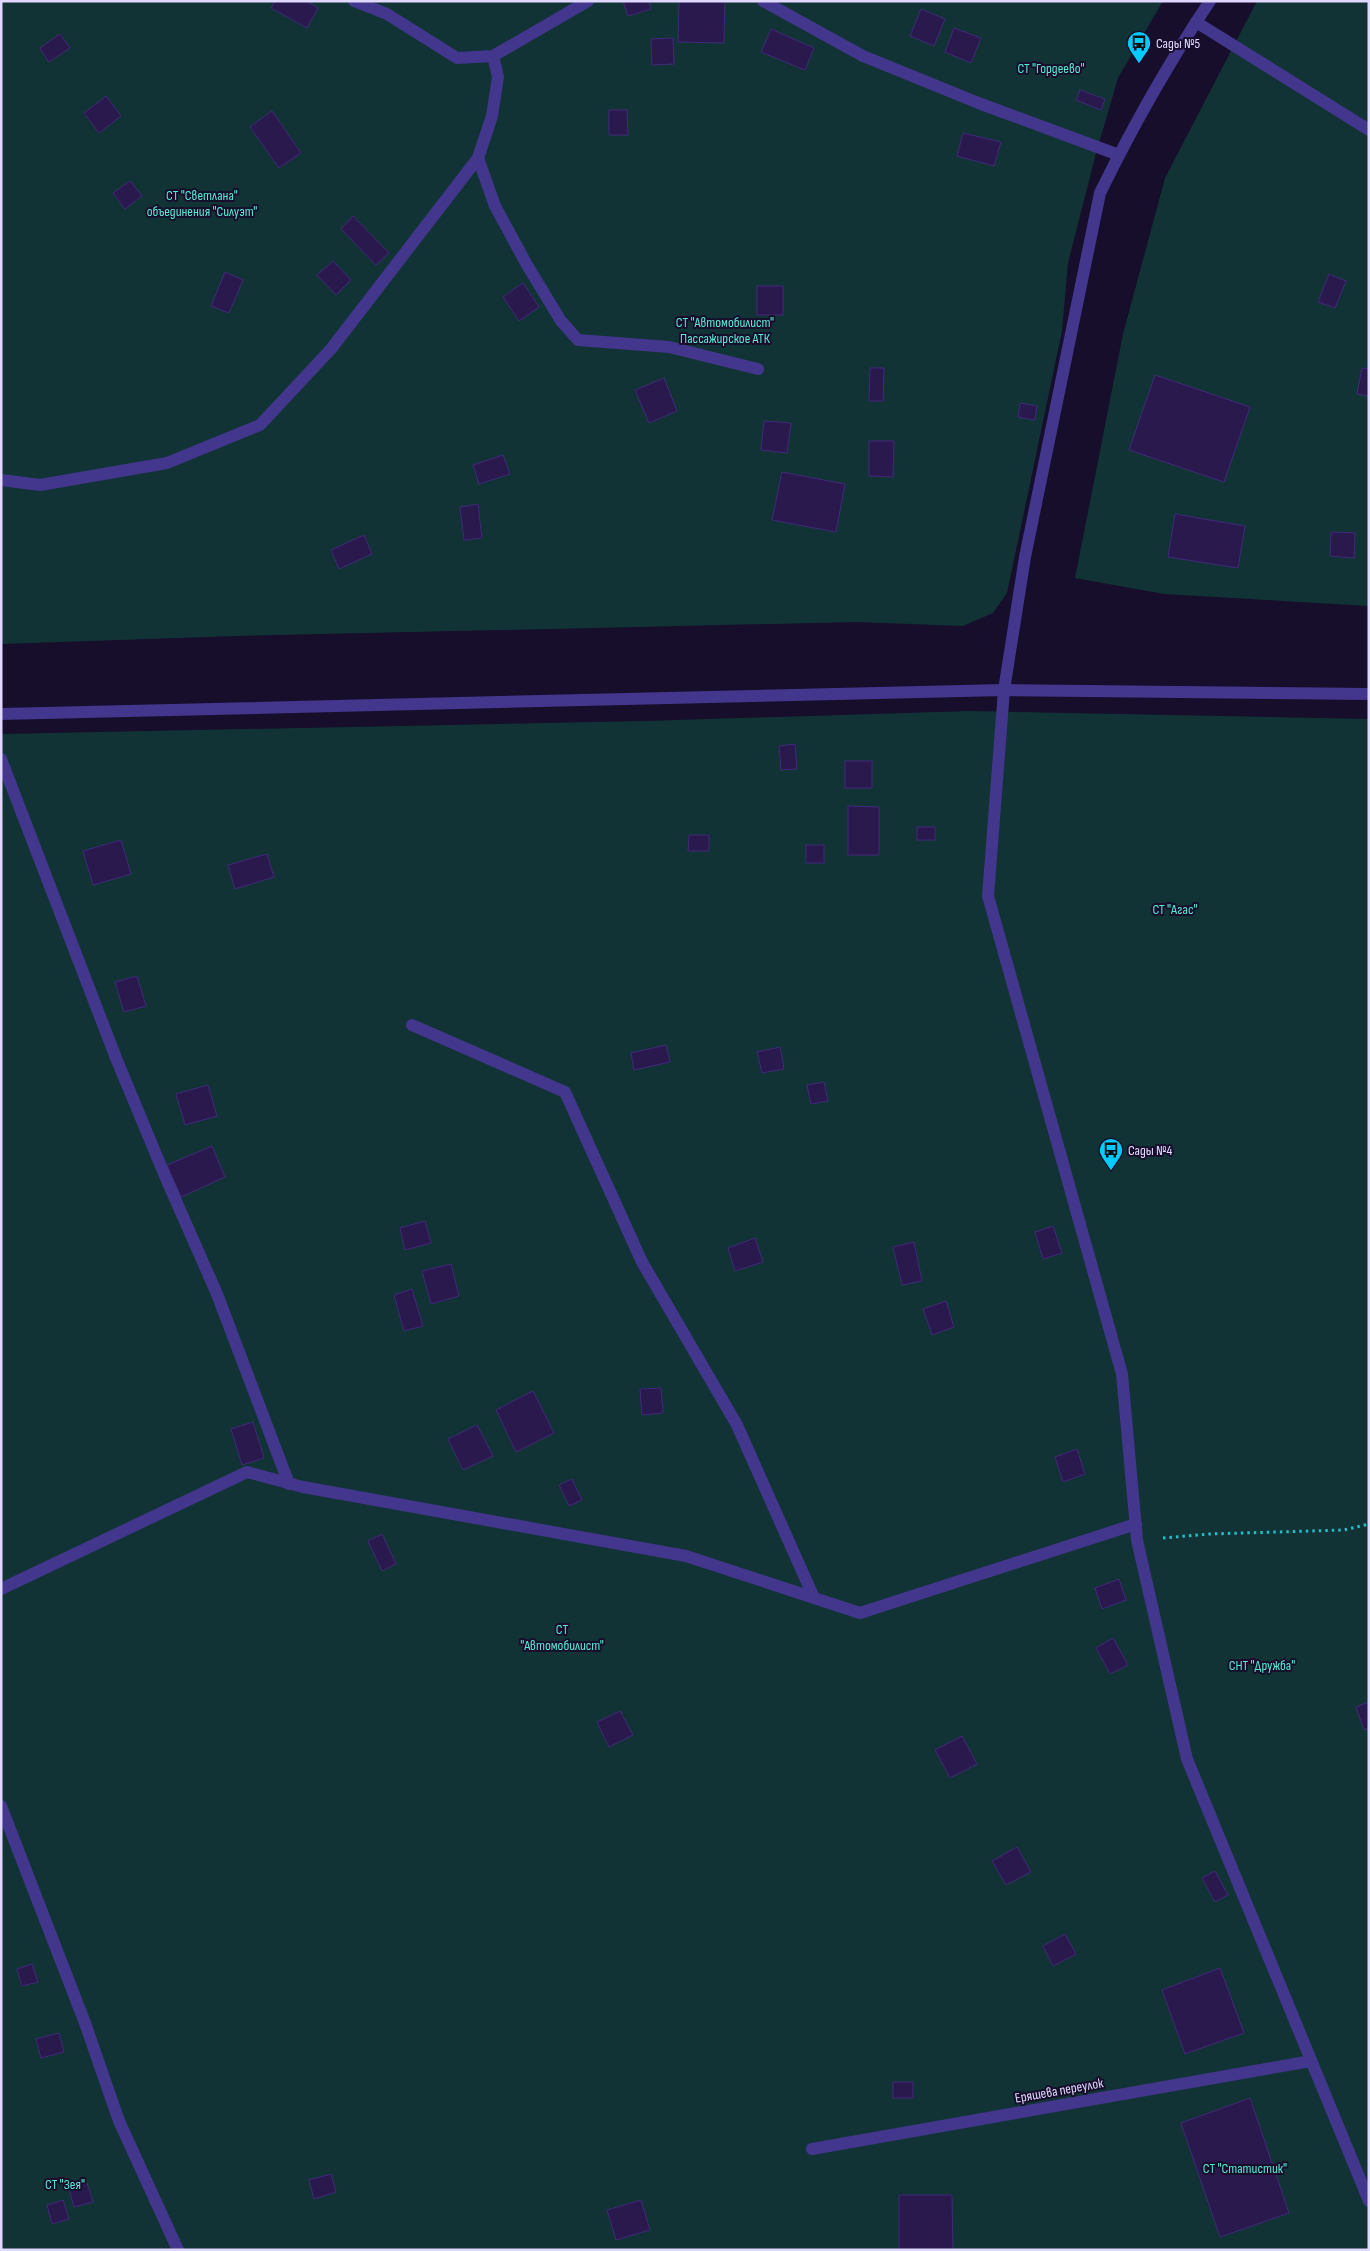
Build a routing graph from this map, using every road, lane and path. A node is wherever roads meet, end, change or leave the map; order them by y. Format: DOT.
graph roads {
  1 [pos="354,1"];
  2 [pos="588,1"];
  3 [pos="763,1"];
  4 [pos="1210,1"];
  5 [pos="1196,22"];
  6 [pos="494,56"];
  7 [pos="1369,130"];
  8 [pos="1119,155"];
  9 [pos="478,158"];
  10 [pos="758,369"];
  11 [pos="1,480"];
  12 [pos="1004,690"];
  13 [pos="1369,694"];
  14 [pos="1,714"];
  15 [pos="1,759"];
  16 [pos="412,1025"];
  17 [pos="290,1484"];
  18 [pos="1136,1524"];
  19 [pos="1369,1524"];
  20 [pos="1137,1540"];
  21 [pos="1,1589"];
  22 [pos="814,1598"];
  23 [pos="1,1806"];
  24 [pos="1311,2061"];
  25 [pos="812,2149"];
  26 [pos="1369,2201"];
  27 [pos="178,2250"];
  1 -- 6 [label="street"];
  2 -- 6 [label="street"];
  3 -- 8 [label="street"];
  4 -- 5 [label="street"];
  5 -- 7 [label="street"];
  5 -- 8 [label="street"];
  6 -- 9 [label="street"];
  8 -- 12 [label="street"];
  9 -- 10 [label="street"];
  9 -- 11 [label="street"];
  12 -- 13 [label="street"];
  12 -- 14 [label="street"];
  12 -- 18 [label="street"];
  15 -- 17 [label="street"];
  16 -- 22 [label="street"];
  17 -- 21 [label="street"];
  17 -- 22 [label="street"];
  18 -- 20 [label="street"];
  18 -- 22 [label="street"];
  19 -- 20 [label="path"];
  20 -- 24 [label="street"];
  23 -- 27 [label="street"];
  24 -- 25 [label="street, Еряшева переулок"];
  24 -- 26 [label="street"];
}
